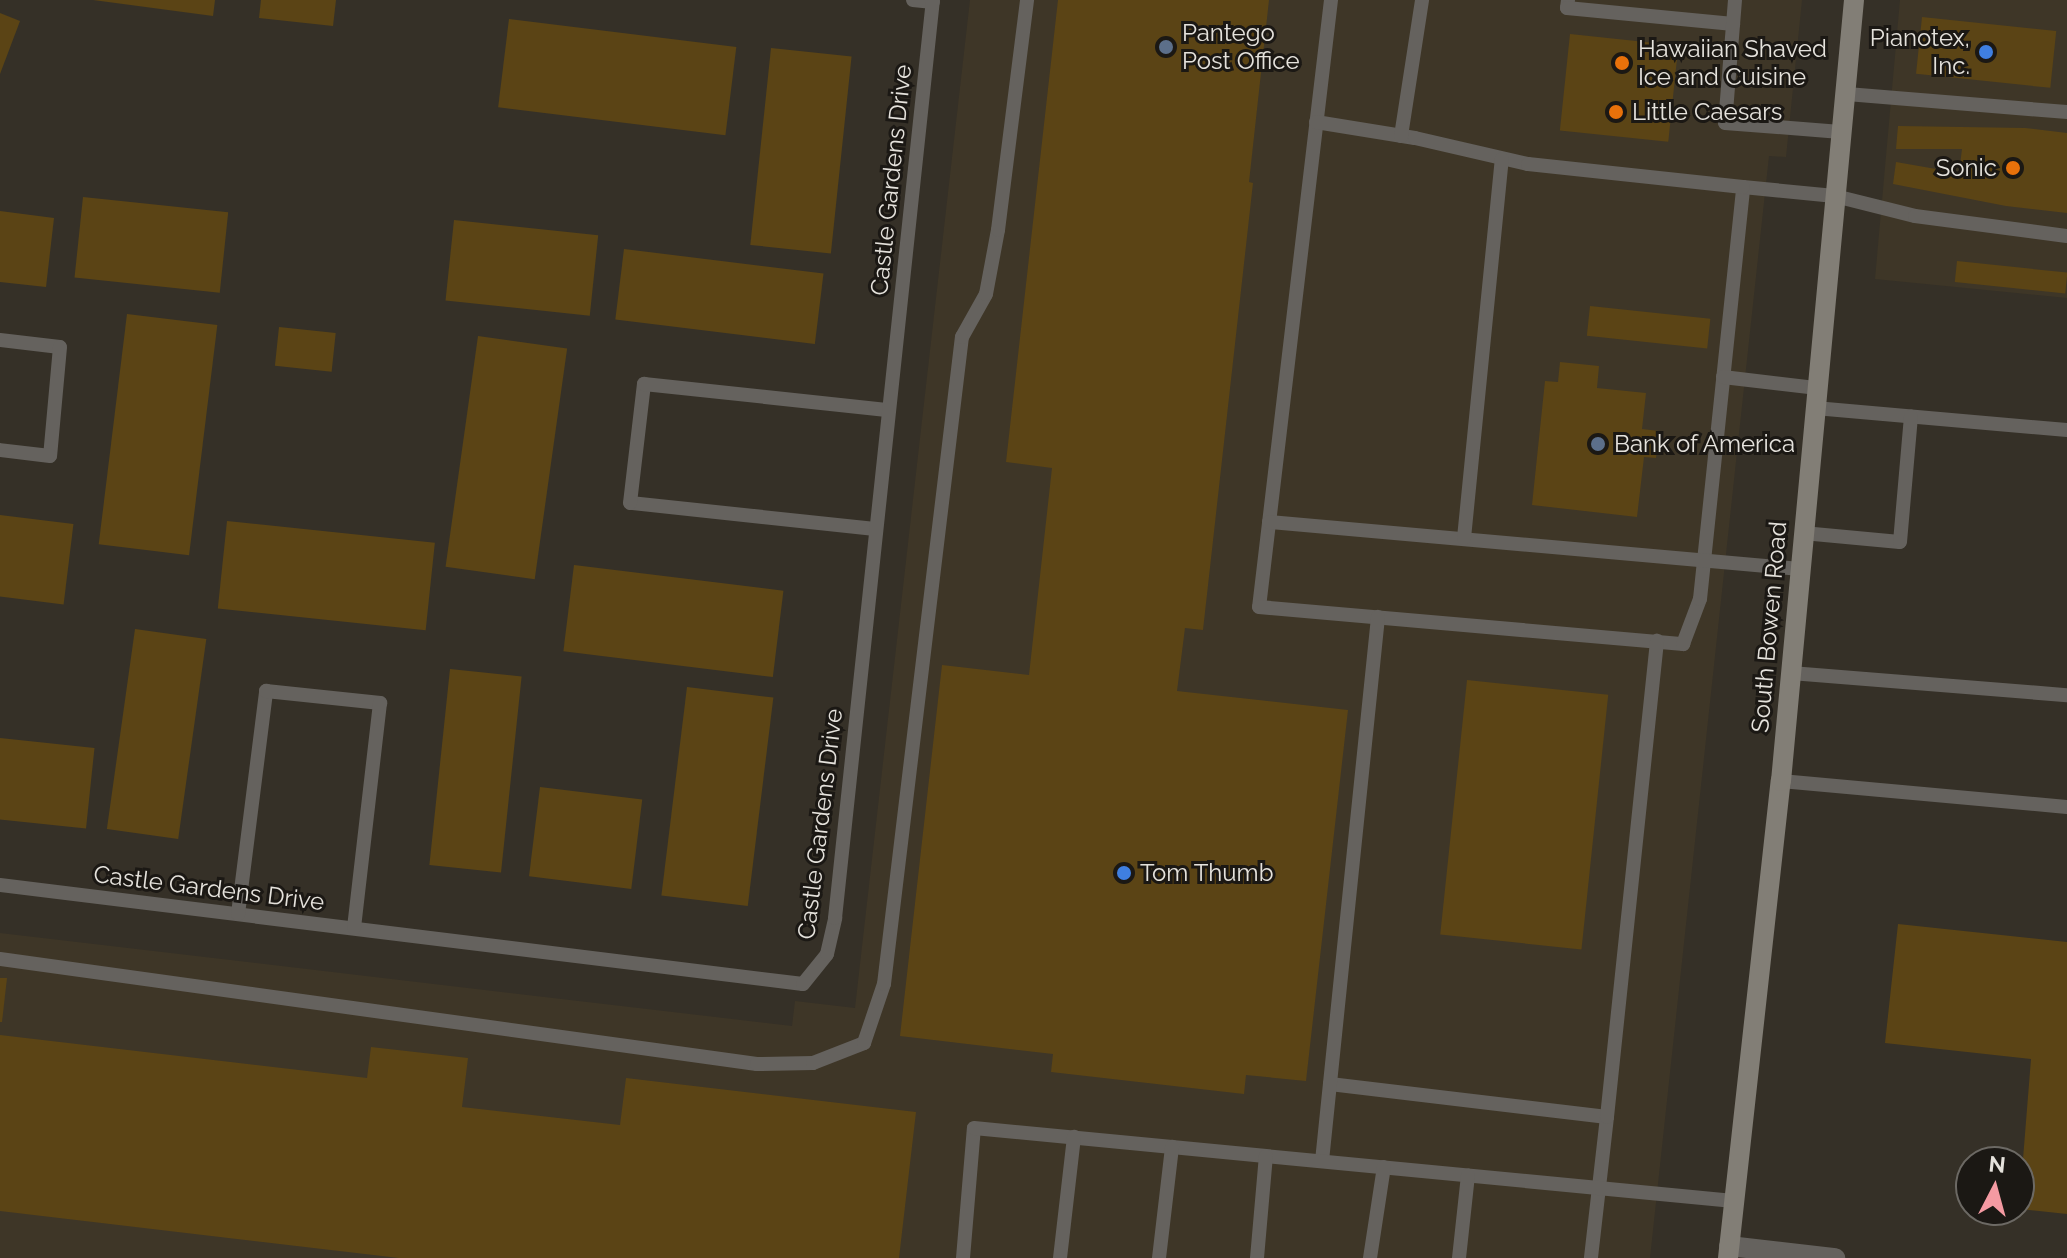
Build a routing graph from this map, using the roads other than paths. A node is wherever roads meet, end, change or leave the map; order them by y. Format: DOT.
graph roads {
  1 [pos="913,0"];
  2 [pos="1027,0"];
  3 [pos="1331,0"];
  4 [pos="1422,0"];
  5 [pos="1568,0"];
  6 [pos="1735,0"];
  7 [pos="1854,0"];
  8 [pos="933,1"];
  9 [pos="1733,24"];
  10 [pos="1847,94"];
  11 [pos="2067,112"];
  12 [pos="1316,122"];
  13 [pos="1841,132"];
  14 [pos="1401,136"];
  15 [pos="1502,159"];
  16 [pos="1743,187"];
  17 [pos="1835,196"];
  18 [pos="2067,236"];
  19 [pos="0,340"];
  20 [pos="1723,377"];
  21 [pos="1816,398"];
  22 [pos="887,410"];
  23 [pos="1911,416"];
  24 [pos="2067,430"];
  25 [pos="0,450"];
  26 [pos="1269,522"];
  27 [pos="875,529"];
  28 [pos="1803,533"];
  29 [pos="1464,538"];
  30 [pos="1704,558"];
  31 [pos="1800,569"];
  32 [pos="1378,617"];
  33 [pos="1657,641"];
  34 [pos="1791,673"];
  35 [pos="2067,695"];
  36 [pos="1781,781"];
  37 [pos="2067,807"];
  38 [pos="0,885"];
  39 [pos="238,914"];
  40 [pos="354,928"];
  41 [pos="0,959"];
  42 [pos="1330,1084"];
  43 [pos="1607,1117"];
  44 [pos="1074,1137"];
  45 [pos="1172,1147"];
  46 [pos="1266,1156"];
  47 [pos="1322,1161"];
  48 [pos="1384,1167"];
  49 [pos="1468,1175"];
  50 [pos="1600,1188"];
  51 [pos="1733,1201"];
  52 [pos="1729,1252"];
  53 [pos="963,1258"];
  54 [pos="1060,1258"];
  55 [pos="1159,1258"];
  56 [pos="1257,1258"];
  57 [pos="1370,1258"];
  58 [pos="1459,1258"];
  59 [pos="1591,1258"];
  60 [pos="1835,1258"];
  1 -- 8 [label="lane"];
  2 -- 41 [label="lane"];
  3 -- 12 [label="lane"];
  4 -- 14 [label="lane"];
  5 -- 9 [label="lane"];
  6 -- 9 [label="lane"];
  7 -- 10 [label="main road, South Bowen Road"];
  8 -- 22 [label="lane, Castle Gardens Drive"];
  9 -- 13 [label="lane"];
  10 -- 11 [label="lane"];
  10 -- 13 [label="main road, South Bowen Road"];
  12 -- 14 [label="lane"];
  12 -- 26 [label="lane"];
  13 -- 17 [label="main road, South Bowen Road"];
  14 -- 15 [label="lane"];
  15 -- 16 [label="lane"];
  15 -- 29 [label="lane"];
  16 -- 17 [label="lane"];
  16 -- 20 [label="lane"];
  17 -- 18 [label="lane"];
  17 -- 21 [label="main road, South Bowen Road"];
  19 -- 25 [label="lane"];
  20 -- 21 [label="lane"];
  20 -- 30 [label="lane"];
  21 -- 23 [label="lane"];
  21 -- 28 [label="main road, South Bowen Road"];
  22 -- 27 [label="lane, Castle Gardens Drive"];
  22 -- 27 [label="lane"];
  23 -- 24 [label="lane"];
  23 -- 28 [label="lane"];
  26 -- 29 [label="lane"];
  26 -- 32 [label="lane"];
  27 -- 40 [label="lane, Castle Gardens Drive"];
  28 -- 31 [label="main road, South Bowen Road"];
  29 -- 30 [label="lane"];
  30 -- 31 [label="lane"];
  30 -- 33 [label="lane"];
  31 -- 34 [label="main road, South Bowen Road"];
  32 -- 33 [label="lane"];
  32 -- 42 [label="lane"];
  33 -- 43 [label="lane"];
  34 -- 35 [label="lane"];
  34 -- 36 [label="main road, South Bowen Road"];
  36 -- 37 [label="lane"];
  36 -- 51 [label="main road, South Bowen Road"];
  38 -- 39 [label="lane, Castle Gardens Drive"];
  39 -- 40 [label="lane, Castle Gardens Drive"];
  39 -- 40 [label="lane"];
  42 -- 43 [label="lane"];
  42 -- 47 [label="lane"];
  43 -- 50 [label="lane"];
  44 -- 45 [label="lane"];
  44 -- 53 [label="lane"];
  44 -- 54 [label="lane"];
  45 -- 46 [label="lane"];
  45 -- 55 [label="lane"];
  46 -- 47 [label="lane"];
  46 -- 56 [label="lane"];
  47 -- 48 [label="lane"];
  48 -- 49 [label="lane"];
  48 -- 57 [label="lane"];
  49 -- 50 [label="lane"];
  49 -- 58 [label="lane"];
  50 -- 51 [label="lane"];
  50 -- 59 [label="lane"];
  51 -- 52 [label="main road, South Bowen Road"];
  52 -- 60 [label="street"];
}
